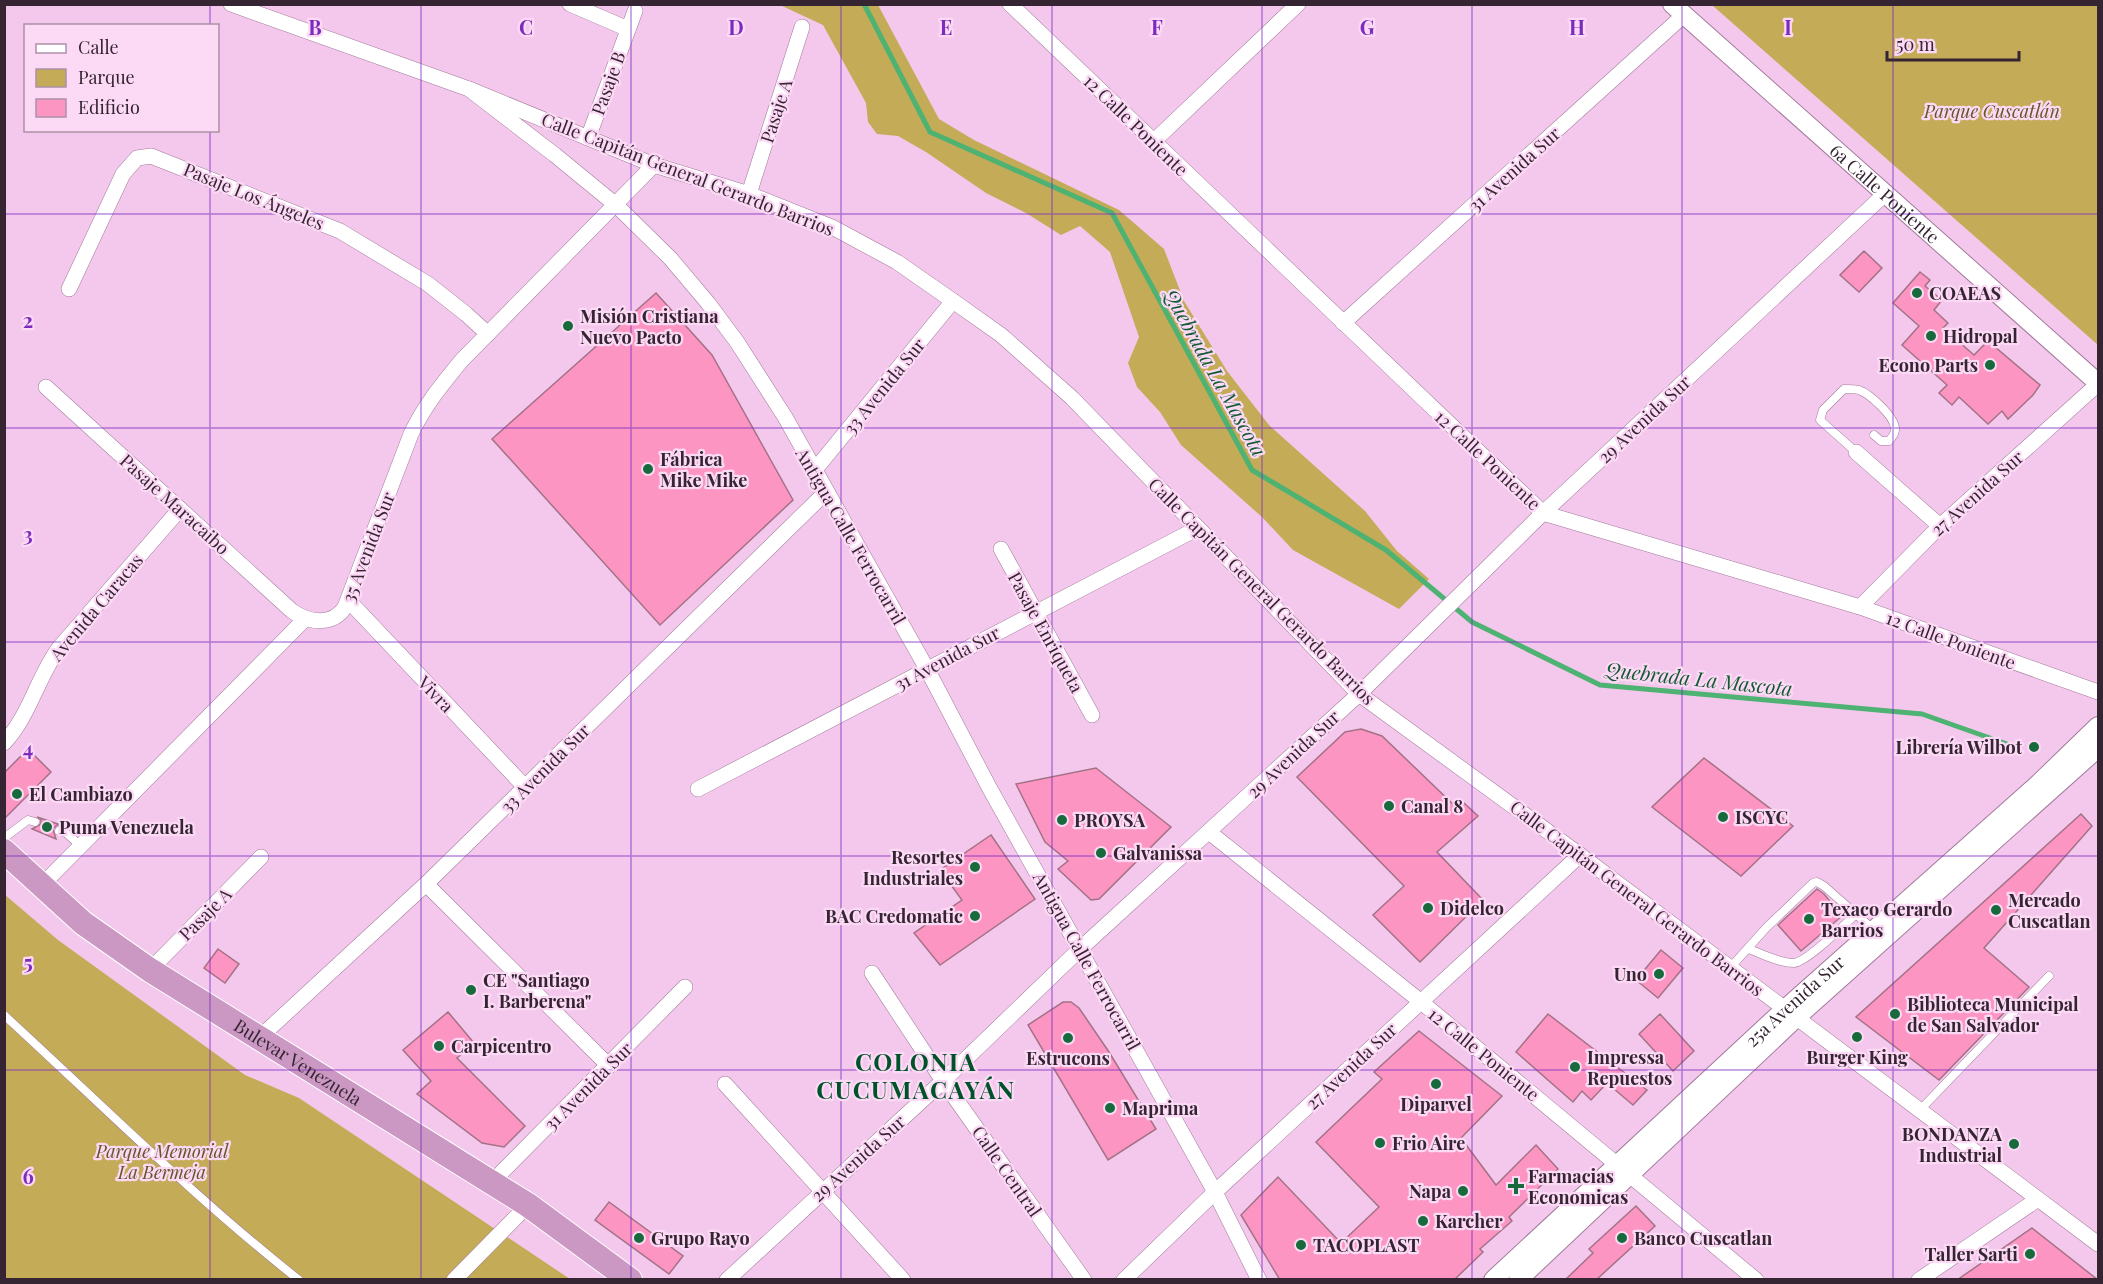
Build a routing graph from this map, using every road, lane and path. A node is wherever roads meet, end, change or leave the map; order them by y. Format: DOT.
graph roads {
  1 [pos="231,4"];
  2 [pos="570,4"];
  3 [pos="1010,4"];
  4 [pos="1298,4"];
  5 [pos="1678,10"];
  6 [pos="635,11"];
  7 [pos="802,27"];
  8 [pos="628,29"];
  9 [pos="469,89"];
  10 [pos="588,138"];
  11 [pos="1153,142"];
  12 [pos="654,165"];
  13 [pos="1886,193"];
  14 [pos="749,194"];
  15 [pos="616,205"];
  16 [pos="69,289"];
  17 [pos="953,301"];
  18 [pos="1343,323"];
  19 [pos="488,334"];
  20 [pos="2098,383"];
  21 [pos="46,387"];
  22 [pos="1874,435"];
  23 [pos="1856,452"];
  24 [pos="814,471"];
  25 [pos="826,492"];
  26 [pos="180,509"];
  27 [pos="1543,513"];
  28 [pos="1940,526"];
  29 [pos="1198,528"];
  30 [pos="1001,549"];
  31 [pos="348,600"];
  32 [pos="1860,607"];
  33 [pos="1035,612"];
  34 [pos="305,619"];
  35 [pos="927,669"];
  36 [pos="2098,692"];
  37 [pos="1359,694"];
  38 [pos="1092,715"];
  39 [pos="2098,726"];
  40 [pos="4,743"];
  41 [pos="2098,748"];
  42 [pos="525,787"];
  43 [pos="698,789"];
  44 [pos="35,822"];
  45 [pos="59,831"];
  46 [pos="1209,832"];
  47 [pos="4,838"];
  48 [pos="80,845"];
  49 [pos="4,852"];
  50 [pos="1580,855"];
  51 [pos="261,857"];
  52 [pos="426,884"];
  53 [pos="41,886"];
  54 [pos="1856,915"];
  55 [pos="1874,930"];
  56 [pos="1080,949"];
  57 [pos="1749,949"];
  58 [pos="1730,968"];
  59 [pos="150,970"];
  60 [pos="872,973"];
  61 [pos="2049,976"];
  62 [pos="685,987"];
  63 [pos="1420,1001"];
  64 [pos="1791,1012"];
  65 [pos="4,1015"];
  66 [pos="258,1039"];
  67 [pos="609,1066"];
  68 [pos="943,1081"];
  69 [pos="725,1084"];
  70 [pos="1920,1110"];
  71 [pos="1625,1170"];
  72 [pos="491,1183"];
  73 [pos="822,1190"];
  74 [pos="1215,1192"];
  75 [pos="2038,1199"];
  76 [pos="528,1205"];
  77 [pos="2098,1244"];
  78 [pos="602,1259"];
  79 [pos="747,1260"];
  80 [pos="299,1280"];
  81 [pos="453,1280"];
  82 [pos="623,1280"];
  83 [pos="630,1280"];
  84 [pos="727,1280"];
  85 [pos="737,1280"];
  86 [pos="903,1280"];
  87 [pos="1084,1280"];
  88 [pos="1124,1280"];
  89 [pos="1259,1280"];
  90 [pos="1493,1280"];
  91 [pos="1518,1280"];
  92 [pos="1756,1280"];
  93 [pos="1919,1280"];
  1 -- 9 [label="street, Antigua Calle Ferrocarril"];
  2 -- 8 [label="street"];
  3 -- 11 [label="street, 12 Calle Poniente"];
  4 -- 11 [label="street"];
  5 -- 13 [label="street, 6a Calle Poniente"];
  5 -- 18 [label="street, 31 Avenida Sur"];
  6 -- 8 [label="street"];
  7 -- 14 [label="street, Pasaje A"];
  8 -- 10 [label="street, Pasaje B"];
  9 -- 10 [label="street, Calle Capitán General Gerardo Barrios"];
  9 -- 15 [label="street, Antigua Calle Ferrocarril"];
  10 -- 12 [label="street, Calle Capitán General Gerardo Barrios"];
  11 -- 18 [label="street, 12 Calle Poniente"];
  12 -- 14 [label="street, Calle Capitán General Gerardo Barrios"];
  12 -- 15 [label="street, 35 Avenida Sur"];
  13 -- 20 [label="street, 6a Calle Poniente"];
  13 -- 27 [label="street, 29 Avenida Sur"];
  14 -- 17 [label="street, Calle Capitán General Gerardo Barrios"];
  15 -- 19 [label="street, 35 Avenida Sur"];
  15 -- 24 [label="street, Antigua Calle Ferrocarril"];
  16 -- 19 [label="street, Pasaje Los Ángeles"];
  17 -- 24 [label="street, 33 Avenida Sur"];
  17 -- 29 [label="street, Calle Capitán General Gerardo Barrios"];
  18 -- 27 [label="street, 12 Calle Poniente"];
  19 -- 31 [label="street, 35 Avenida Sur"];
  20 -- 28 [label="street, 27 Avenida Sur"];
  21 -- 26 [label="street, Pasaje Maracaibo"];
  22 -- 23 [label="lane"];
  23 -- 28 [label="street"];
  24 -- 25 [label="street, Antigua Calle Ferrocarril"];
  25 -- 35 [label="street, Antigua Calle Ferrocarril"];
  25 -- 42 [label="street, 33 Avenida Sur"];
  26 -- 34 [label="street, Pasaje Maracaibo"];
  26 -- 40 [label="street, Avenida Caracas"];
  27 -- 32 [label="street, 12 Calle Poniente"];
  27 -- 37 [label="street, 29 Avenida Sur"];
  28 -- 32 [label="street, 27 Avenida Sur"];
  29 -- 33 [label="street, 31 Avenida Sur"];
  29 -- 37 [label="street, Calle Capitán General Gerardo Barrios"];
  30 -- 33 [label="street, Pasaje Enriqueta"];
  31 -- 34 [label="street, 35 Avenida Sur"];
  31 -- 42 [label="street, Vivra"];
  32 -- 36 [label="street, 12 Calle Poniente"];
  33 -- 35 [label="street, 31 Avenida Sur"];
  33 -- 38 [label="street, Pasaje Enriqueta"];
  34 -- 48 [label="street"];
  35 -- 43 [label="street, 31 Avenida Sur"];
  35 -- 56 [label="street, Antigua Calle Ferrocarril"];
  37 -- 46 [label="street, 29 Avenida Sur"];
  37 -- 50 [label="street, Calle Capitán General Gerardo Barrios"];
  39 -- 55 [label="street, 25a Avenida Sur"];
  41 -- 64 [label="street, 25a Avenida Sur"];
  42 -- 52 [label="street, 33 Avenida Sur"];
  44 -- 47 [label="lane"];
  45 -- 48 [label="lane"];
  46 -- 56 [label="street, 29 Avenida Sur"];
  46 -- 63 [label="street, 12 Calle Poniente"];
  48 -- 53 [label="street"];
  49 -- 53 [label="highway, Bulevar Venezuela"];
  50 -- 58 [label="street, Calle Capitán General Gerardo Barrios"];
  50 -- 63 [label="street, 27 Avenida Sur"];
  51 -- 59 [label="street, Pasaje A"];
  52 -- 66 [label="street, 33 Avenida Sur"];
  52 -- 67 [label="street"];
  53 -- 59 [label="highway, Bulevar Venezuela"];
  54 -- 55 [label="lane"];
  54 -- 57 [label="lane"];
  54 -- 57 [label="lane"];
  55 -- 64 [label="street, 25a Avenida Sur"];
  56 -- 68 [label="street, 29 Avenida Sur"];
  56 -- 74 [label="street, Antigua Calle Ferrocarril"];
  57 -- 58 [label="lane"];
  58 -- 64 [label="street, Calle Capitán General Gerardo Barrios"];
  59 -- 66 [label="highway, Bulevar Venezuela"];
  60 -- 68 [label="street, Calle Central"];
  61 -- 70 [label="lane"];
  62 -- 67 [label="street, 31 Avenida Sur"];
  63 -- 71 [label="street, 12 Calle Poniente"];
  63 -- 74 [label="street, 27 Avenida Sur"];
  64 -- 70 [label="street, Calle Capitán General Gerardo Barrios"];
  64 -- 71 [label="street, 25a Avenida Sur"];
  65 -- 80 [label="lane"];
  66 -- 72 [label="highway, Bulevar Venezuela"];
  67 -- 72 [label="street, 31 Avenida Sur"];
  68 -- 73 [label="street, 29 Avenida Sur"];
  68 -- 87 [label="street, Calle Central"];
  69 -- 73 [label="street"];
  70 -- 75 [label="street, Calle Capitán General Gerardo Barrios"];
  71 -- 90 [label="street, 25a Avenida Sur"];
  71 -- 91 [label="street, 25a Avenida Sur"];
  71 -- 92 [label="street, 12 Calle Poniente"];
  72 -- 76 [label="highway, Bulevar Venezuela"];
  73 -- 79 [label="street, 29 Avenida Sur"];
  73 -- 86 [label="street"];
  74 -- 88 [label="street, 27 Avenida Sur"];
  74 -- 89 [label="street, Antigua Calle Ferrocarril"];
  75 -- 77 [label="street, Calle Capitán General Gerardo Barrios"];
  75 -- 93 [label="street"];
  76 -- 78 [label="highway, Bulevar Venezuela"];
  76 -- 81 [label="street"];
  78 -- 82 [label="highway, Bulevar Venezuela"];
  78 -- 83 [label="highway, Bulevar Venezuela"];
  79 -- 84 [label="street, 29 Avenida Sur"];
  79 -- 85 [label="street, 29 Avenida Sur"];
}
